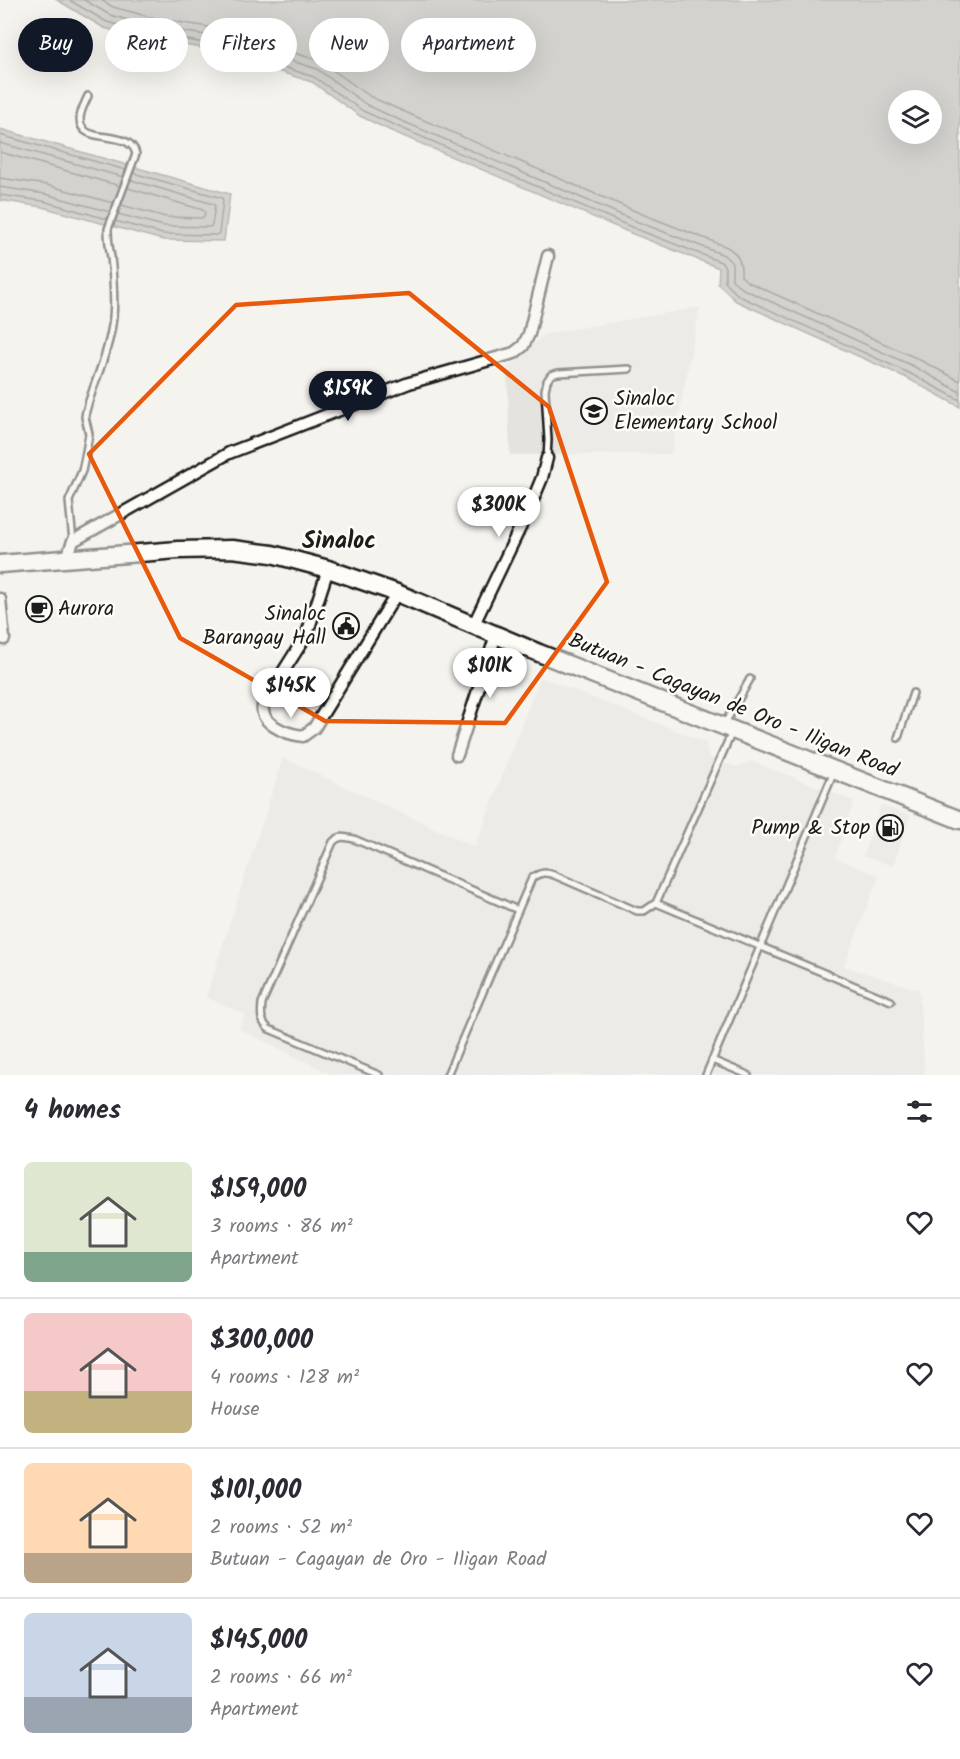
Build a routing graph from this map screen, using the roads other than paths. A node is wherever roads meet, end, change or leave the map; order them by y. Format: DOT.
graph roads {
  1 [pos="88,96"];
  2 [pos="548,256"];
  3 [pos="629,369"];
  4 [pos="547,458"];
  5 [pos="73,541"];
  6 [pos="67,558"];
  7 [pos="0,564"];
  8 [pos="328,569"];
  9 [pos="397,593"];
  10 [pos="0,599"];
  11 [pos="473,626"];
  12 [pos="496,635"];
  13 [pos="4,639"];
  14 [pos="750,680"];
  15 [pos="913,693"];
  16 [pos="728,729"];
  17 [pos="898,738"];
  18 [pos="457,755"];
  19 [pos="834,771"];
  20 [pos="960,820"];
  21 [pos="656,903"];
  22 [pos="518,910"];
  23 [pos="760,945"];
  24 [pos="891,1001"];
  25 [pos="712,1060"];
  26 [pos="379,1075"];
  27 [pos="447,1075"];
  28 [pos="706,1075"];
  29 [pos="748,1075"];
  1 -- 5 [label="lane"];
  2 -- 5 [label="street"];
  3 -- 4 [label="lane"];
  4 -- 11 [label="street"];
  5 -- 6 [label="street"];
  6 -- 7 [label="highway, Butuan - Cagayan de Oro - Iligan Road"];
  6 -- 8 [label="highway, Butuan - Cagayan de Oro - Iligan Road"];
  8 -- 9 [label="highway, Butuan - Cagayan de Oro - Iligan Road"];
  8 -- 9 [label="street"];
  9 -- 11 [label="highway, Butuan - Cagayan de Oro - Iligan Road"];
  10 -- 13 [label="street"];
  11 -- 12 [label="highway, Butuan - Cagayan de Oro - Iligan Road"];
  12 -- 16 [label="highway, Butuan - Cagayan de Oro - Iligan Road"];
  12 -- 18 [label="street"];
  14 -- 16 [label="lane"];
  15 -- 17 [label="lane"];
  16 -- 19 [label="highway, Butuan - Cagayan de Oro - Iligan Road"];
  16 -- 21 [label="lane"];
  19 -- 20 [label="highway, Butuan - Cagayan de Oro - Iligan Road"];
  19 -- 23 [label="lane"];
  21 -- 22 [label="lane"];
  21 -- 23 [label="lane"];
  22 -- 26 [label="lane"];
  22 -- 27 [label="lane"];
  23 -- 24 [label="lane"];
  23 -- 25 [label="lane"];
  25 -- 28 [label="lane"];
  25 -- 29 [label="lane"];
}
